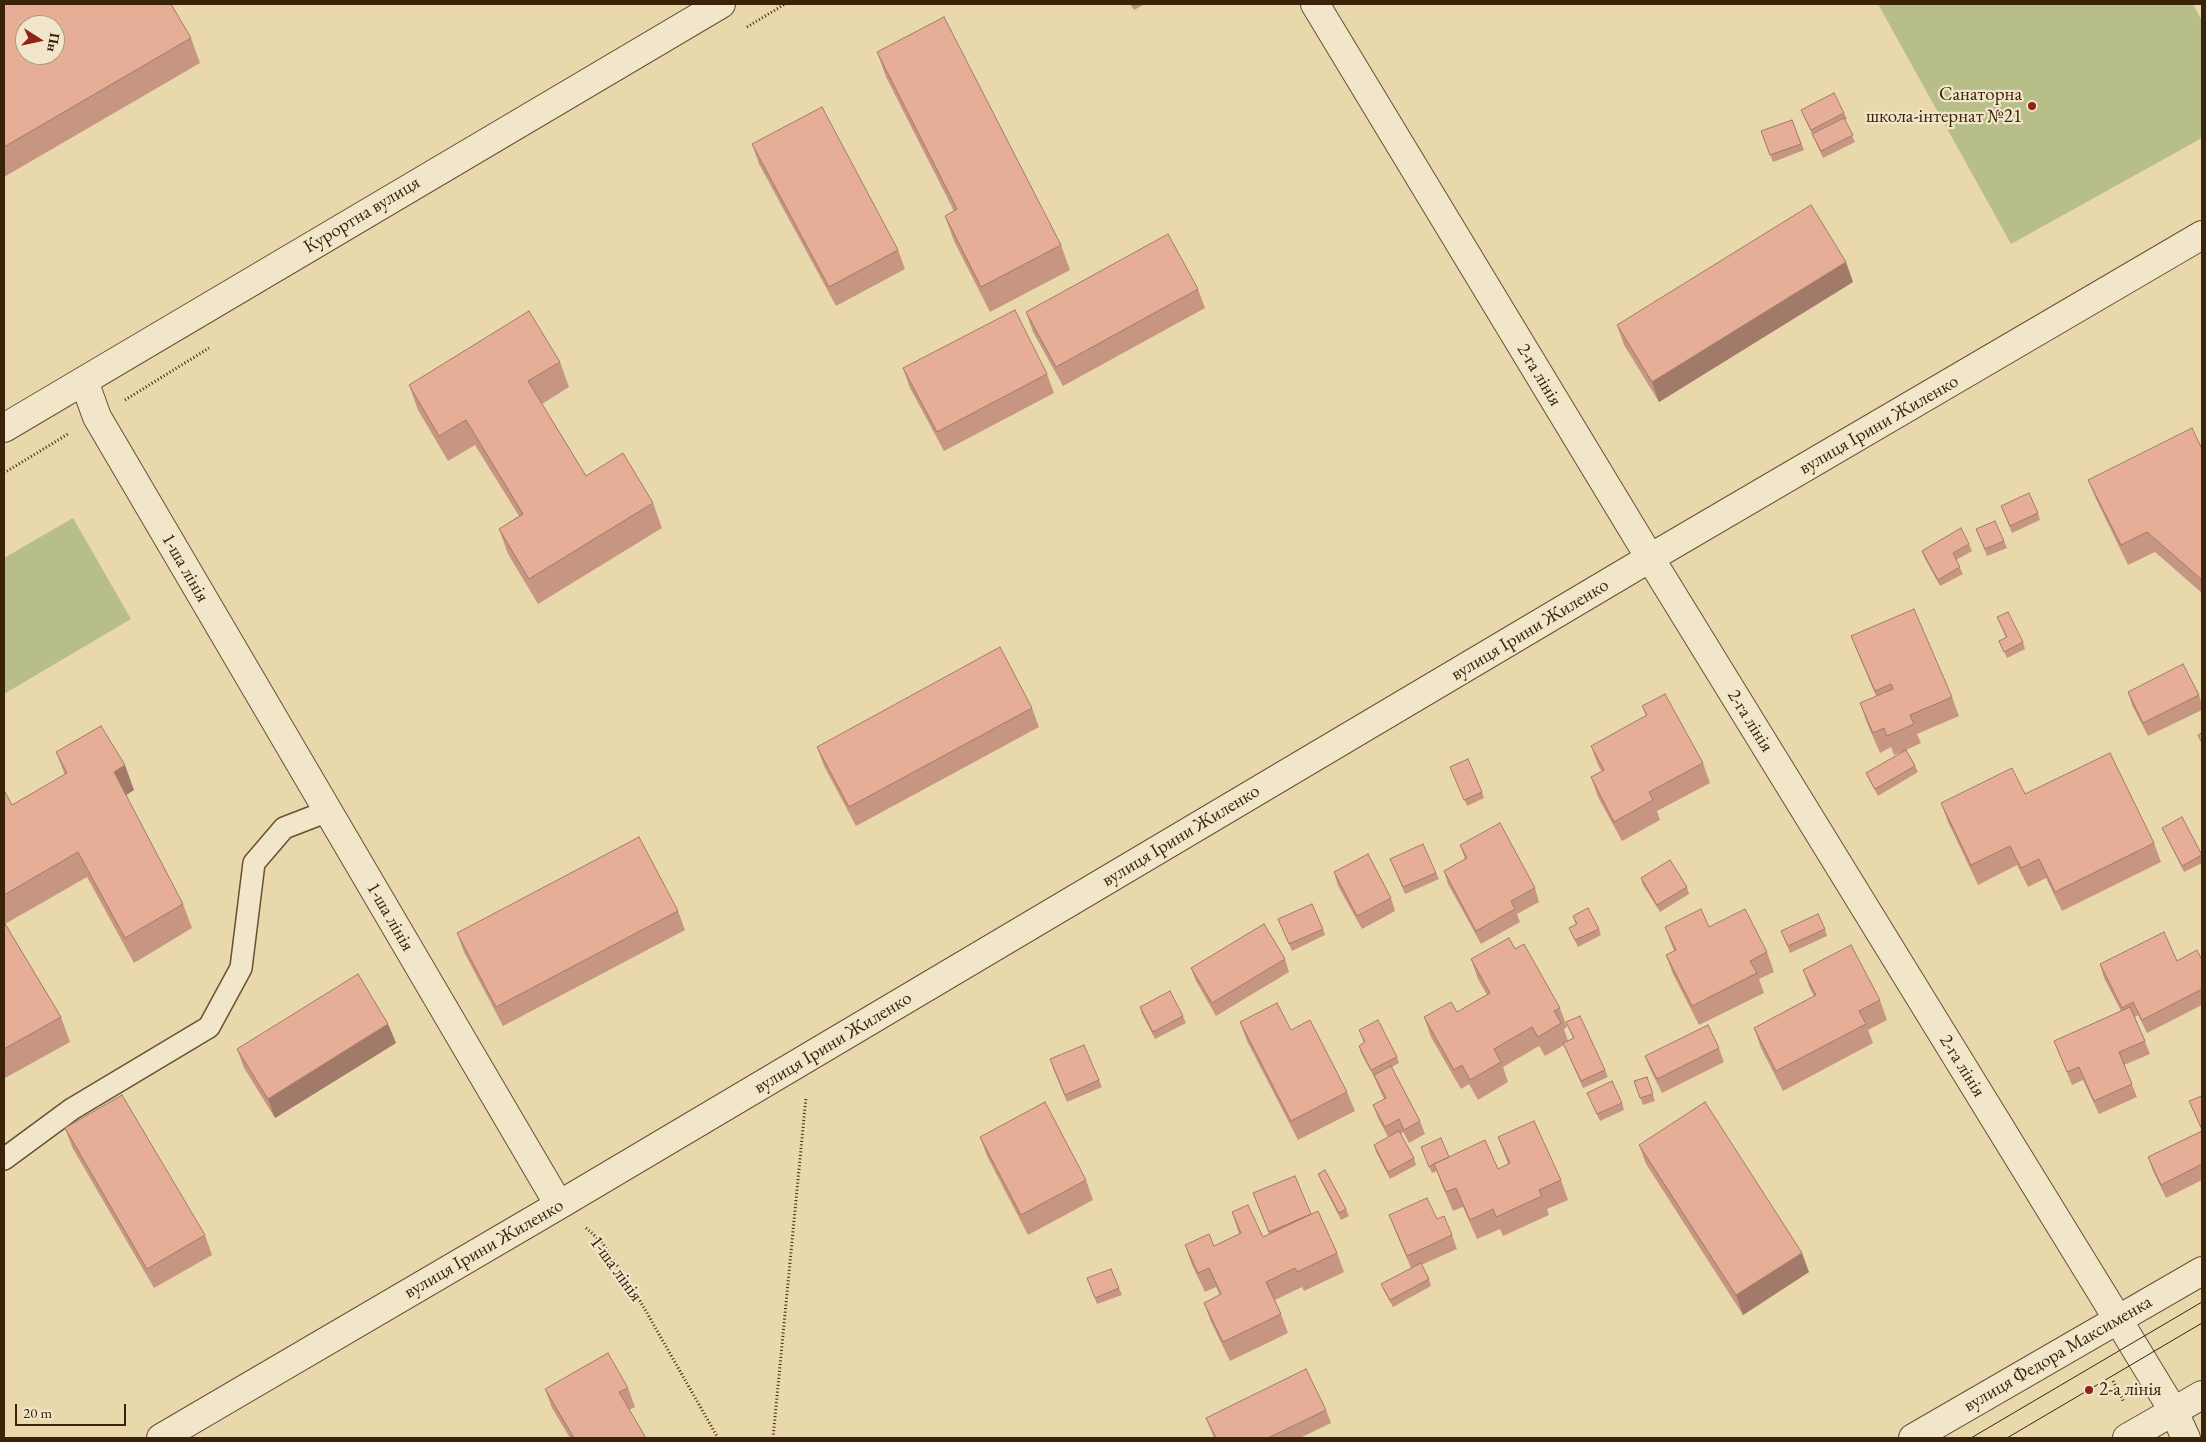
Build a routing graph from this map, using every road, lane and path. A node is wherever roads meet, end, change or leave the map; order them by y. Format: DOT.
graph roads {
  1 [pos="721,4"];
  2 [pos="1314,4"];
  3 [pos="2202,236"];
  4 [pos="84,381"];
  5 [pos="4,428"];
  6 [pos="1650,558"];
  7 [pos="328,811"];
  8 [pos="810,1056"];
  9 [pos="4,1159"];
  10 [pos="560,1205"];
  11 [pos="2202,1271"];
  12 [pos="2117,1321"];
  13 [pos="2087,1336"];
  14 [pos="2202,1395"];
  15 [pos="2174,1412"];
  16 [pos="2133,1435"];
  17 [pos="161,1438"];
  18 [pos="718,1438"];
  19 [pos="773,1438"];
  20 [pos="1913,1438"];
  21 [pos="2186,1438"];
  1 -- 4 [label="street, Курортна вулиця"];
  2 -- 6 [label="street, 2-га лінія"];
  3 -- 6 [label="street, вулиця Ірини Жиленко"];
  4 -- 5 [label="street, Курортна вулиця"];
  4 -- 7 [label="street, 1-ша лінія"];
  6 -- 8 [label="street, вулиця Ірини Жиленко"];
  6 -- 12 [label="street, 2-га лінія"];
  7 -- 9 [label="lane"];
  7 -- 10 [label="street, 1-ша лінія"];
  8 -- 10 [label="street, вулиця Ірини Жиленко"];
  8 -- 19 [label="path"];
  10 -- 17 [label="street, вулиця Ірини Жиленко"];
  10 -- 18 [label="path, 1-ша лінія"];
  11 -- 12 [label="street, вулиця Федора Максименка"];
  12 -- 13 [label="street, вулиця Федора Максименка"];
  12 -- 15 [label="street, 2-га лінія"];
  13 -- 16 [label="path"];
  13 -- 20 [label="street, вулиця Федора Максименка"];
  14 -- 15 [label="street"];
  15 -- 16 [label="street"];
  15 -- 21 [label="street, 2-га лінія"];
}
